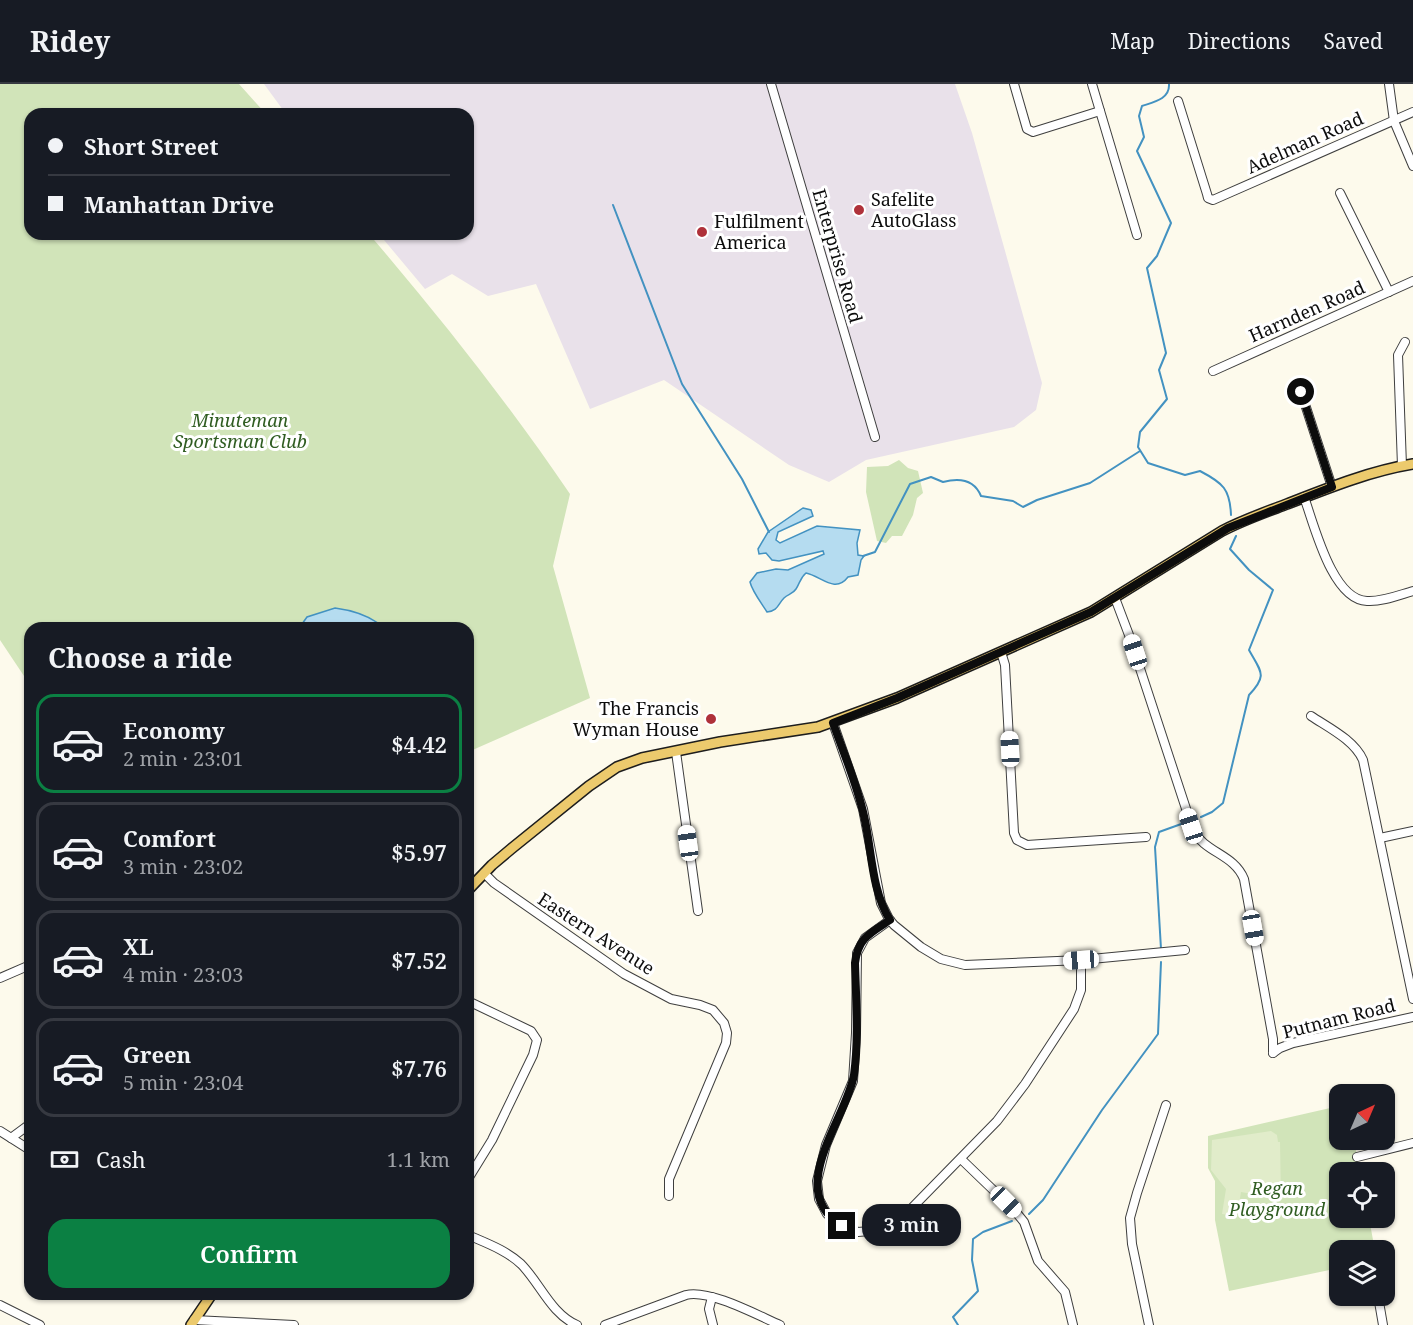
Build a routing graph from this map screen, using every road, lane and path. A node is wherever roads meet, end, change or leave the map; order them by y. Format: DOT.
graph roads {
  1 [pos="771,84"];
  2 [pos="1014,84"];
  3 [pos="1092,84"];
  4 [pos="1389,84"];
  5 [pos="1178,101"];
  6 [pos="1100,111"];
  7 [pos="1413,112"];
  8 [pos="1394,121"];
  9 [pos="1413,166"];
  10 [pos="1341,193"];
  11 [pos="1137,235"];
  12 [pos="1413,281"];
  13 [pos="1389,292"];
  14 [pos="1405,342"];
  15 [pos="1213,371"];
  16 [pos="1301,392"];
  17 [pos="875,437"];
  18 [pos="1413,464"];
  19 [pos="1402,466"];
  20 [pos="1332,487"];
  21 [pos="1304,497"];
  22 [pos="1413,591"];
  23 [pos="1115,598"];
  24 [pos="1001,652"];
  25 [pos="1311,716"];
  26 [pos="833,723"];
  27 [pos="676,752"];
  28 [pos="1413,831"];
  29 [pos="1146,837"];
  30 [pos="1380,838"];
  31 [pos="484,873"];
  32 [pos="474,883"];
  33 [pos="698,911"];
  34 [pos="890,920"];
  35 [pos="1185,950"];
  36 [pos="1081,960"];
  37 [pos="24,968"];
  38 [pos="0,978"];
  39 [pos="1413,999"];
  40 [pos="474,1004"];
  41 [pos="1413,1017"];
  42 [pos="1166,1105"];
  43 [pos="24,1128"];
  44 [pos="0,1131"];
  45 [pos="11,1138"];
  46 [pos="1413,1143"];
  47 [pos="24,1146"];
  48 [pos="1357,1157"];
  49 [pos="961,1159"];
  50 [pos="474,1169"];
  51 [pos="669,1196"];
  52 [pos="474,1238"];
  53 [pos="712,1297"];
  54 [pos="208,1300"];
  55 [pos="0,1305"];
  56 [pos="1380,1306"];
  57 [pos="192,1323"];
  58 [pos="40,1325"];
  59 [pos="294,1325"];
  60 [pos="577,1325"];
  61 [pos="605,1325"];
  62 [pos="713,1325"];
  63 [pos="780,1325"];
  64 [pos="1073,1325"];
  65 [pos="1149,1325"];
  66 [pos="1383,1325"];
  1 -- 17 [label="street, Enterprise Road"];
  2 -- 6 [label="street"];
  3 -- 6 [label="street"];
  4 -- 8 [label="street"];
  5 -- 8 [label="street, Adelman Road"];
  6 -- 11 [label="street"];
  7 -- 8 [label="street, Adelman Road"];
  8 -- 9 [label="street"];
  10 -- 13 [label="street"];
  12 -- 13 [label="street, Harnden Road"];
  13 -- 15 [label="street, Harnden Road"];
  14 -- 19 [label="street"];
  16 -- 20 [label="street"];
  18 -- 19 [label="main road"];
  19 -- 20 [label="main road"];
  20 -- 21 [label="main road"];
  21 -- 22 [label="street"];
  21 -- 23 [label="main road"];
  23 -- 24 [label="main road"];
  23 -- 41 [label="street, Putnam Road"];
  24 -- 26 [label="main road"];
  24 -- 29 [label="street"];
  25 -- 30 [label="street"];
  26 -- 27 [label="main road"];
  26 -- 34 [label="street"];
  27 -- 31 [label="main road"];
  27 -- 33 [label="street"];
  28 -- 30 [label="street"];
  30 -- 39 [label="street"];
  31 -- 32 [label="main road"];
  31 -- 51 [label="street, Eastern Avenue"];
  34 -- 36 [label="street"];
  34 -- 49 [label="street"];
  35 -- 36 [label="street"];
  36 -- 49 [label="street"];
  37 -- 38 [label="street"];
  40 -- 50 [label="street"];
  42 -- 65 [label="street"];
  43 -- 45 [label="street"];
  44 -- 45 [label="street"];
  45 -- 47 [label="street"];
  46 -- 48 [label="street"];
  49 -- 64 [label="street"];
  52 -- 60 [label="street"];
  53 -- 61 [label="street"];
  53 -- 62 [label="street"];
  53 -- 63 [label="street"];
  54 -- 57 [label="main road"];
  55 -- 58 [label="street"];
  56 -- 66 [label="street"];
  57 -- 59 [label="street"];
}
